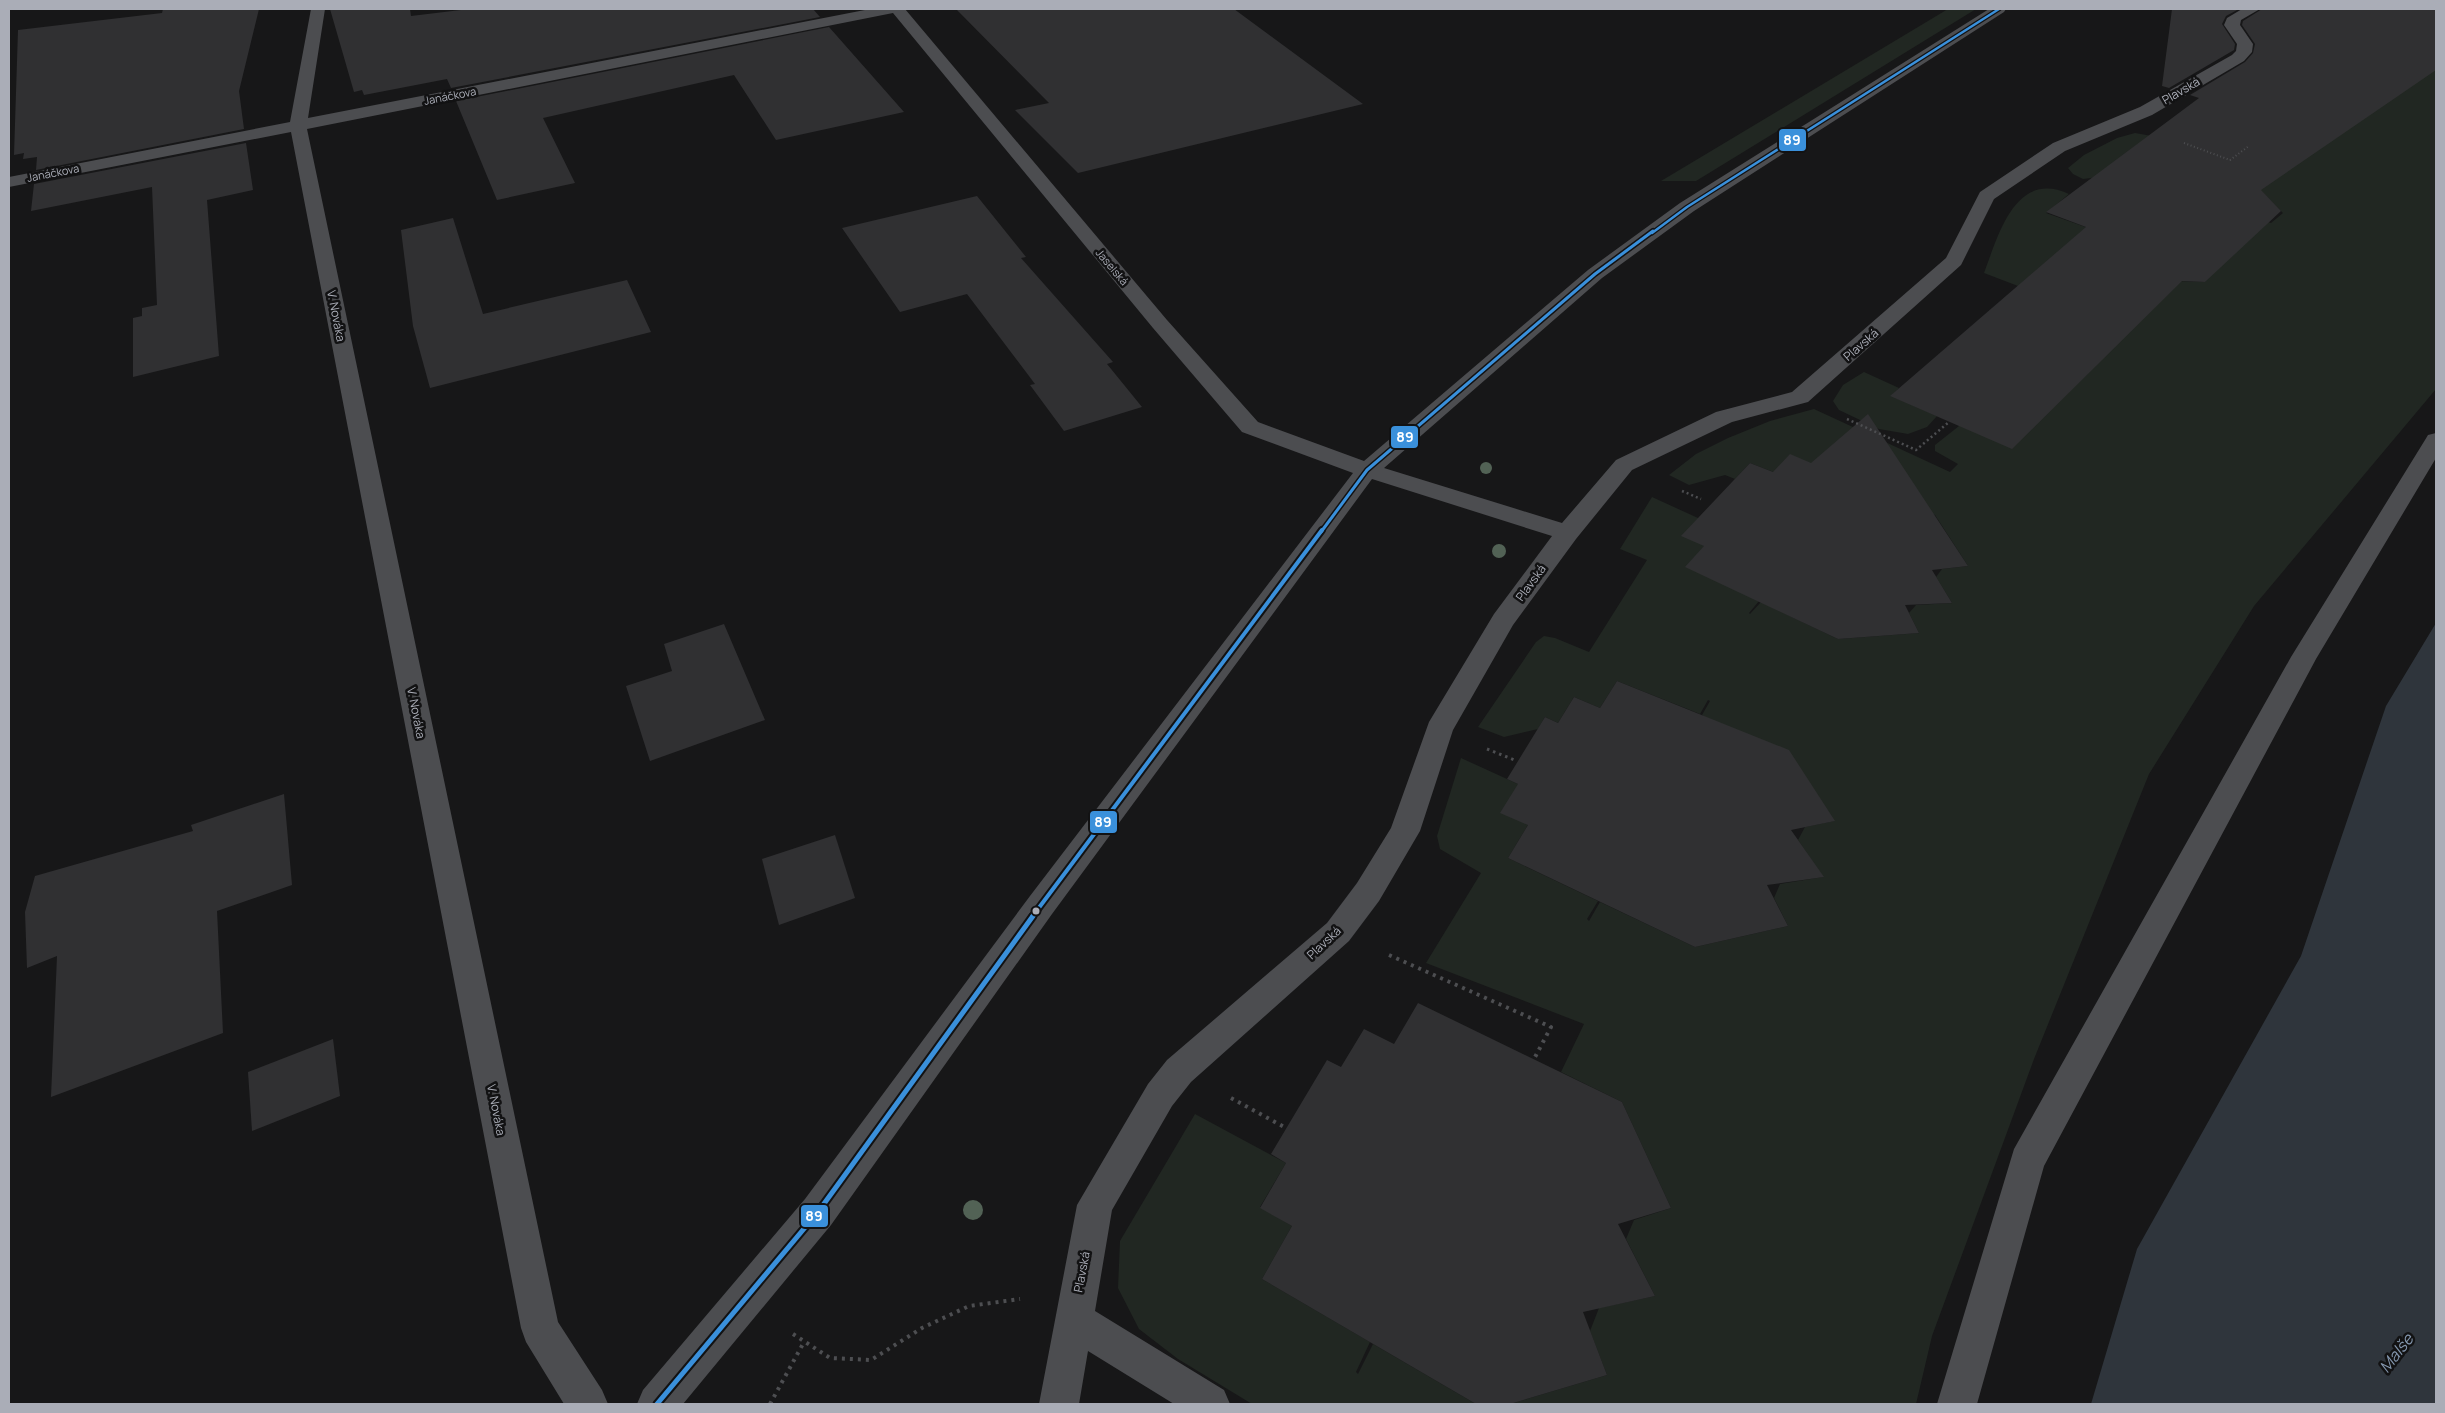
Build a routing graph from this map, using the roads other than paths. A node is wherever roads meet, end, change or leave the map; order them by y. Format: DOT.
graph roads {
  1 [pos="318,9"];
  2 [pos="891,9"];
  3 [pos="897,9"];
  4 [pos="1999,9"];
  5 [pos="2253,9"];
  6 [pos="298,126"];
  7 [pos="9,182"];
  8 [pos="2436,440"];
  9 [pos="1367,470"];
  10 [pos="1567,533"];
  11 [pos="1073,1319"];
  12 [pos="588,1404"];
  13 [pos="657,1404"];
  14 [pos="1059,1404"];
  15 [pos="1210,1404"];
  16 [pos="1957,1404"];
  1 -- 6 [label="street, V. Nováka"];
  2 -- 6 [label="street, Janáčkova"];
  3 -- 9 [label="street, Jaselská"];
  4 -- 9 [label="street"];
  5 -- 10 [label="street, Plavská"];
  6 -- 7 [label="street, Janáčkova"];
  6 -- 12 [label="street, V. Nováka"];
  8 -- 16 [label="street"];
  9 -- 10 [label="street, Jaselská"];
  9 -- 13 [label="street"];
  10 -- 11 [label="street, Plavská"];
  11 -- 14 [label="street, Plavská"];
  11 -- 15 [label="street"];
}
